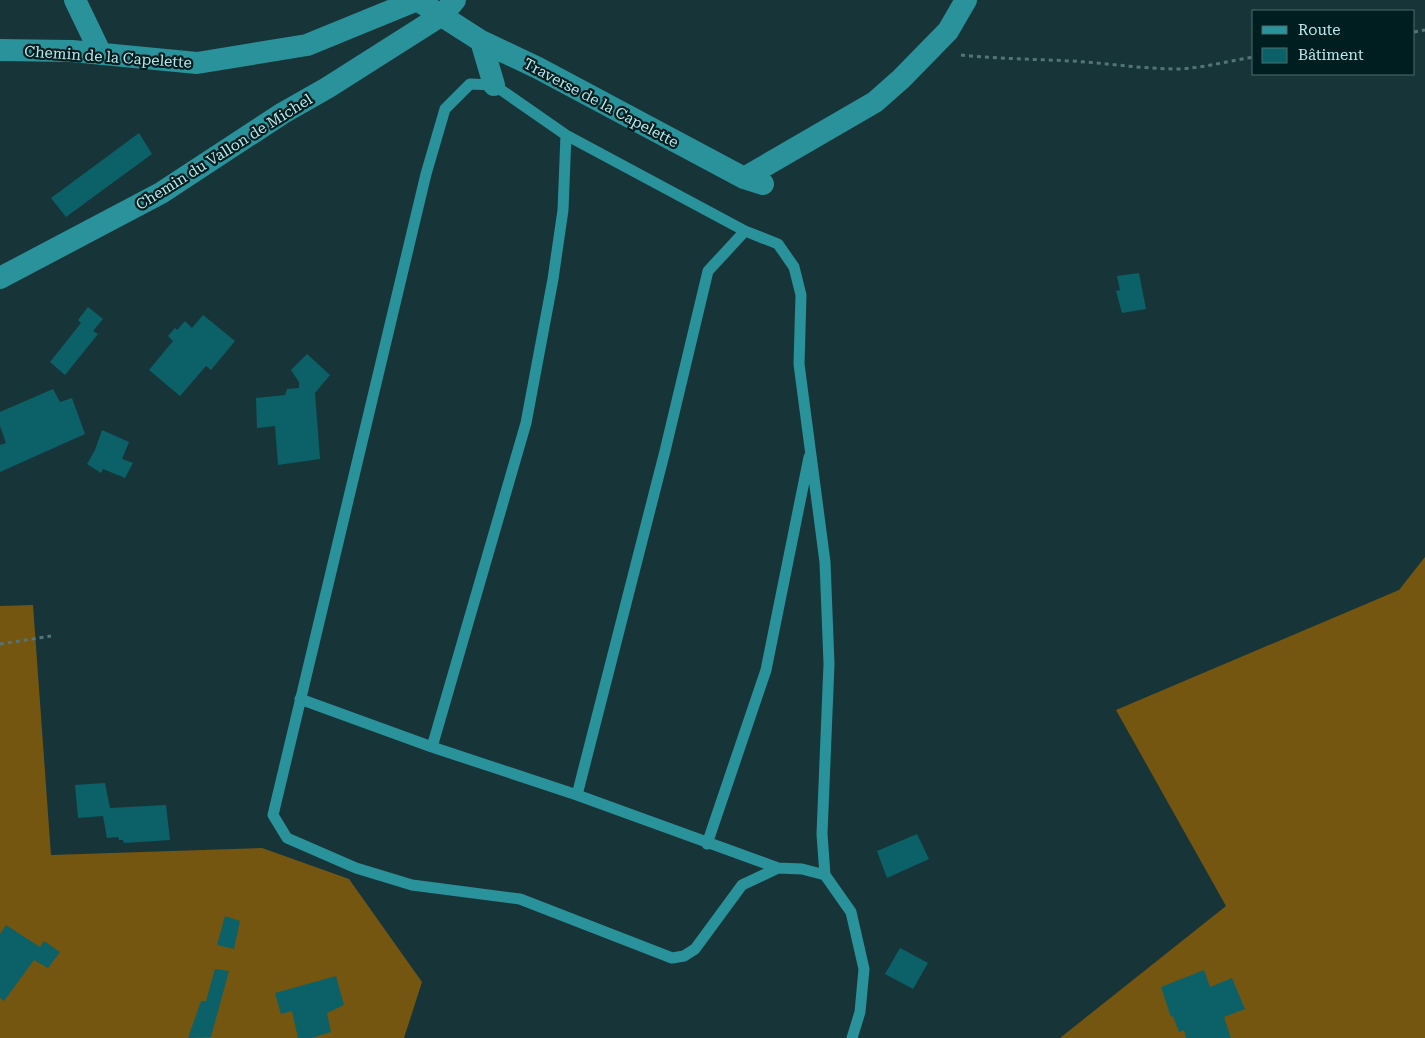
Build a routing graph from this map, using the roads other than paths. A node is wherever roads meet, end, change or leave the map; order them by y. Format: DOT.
graph roads {
  1 [pos="75,0"];
  2 [pos="966,0"];
  3 [pos="449,8"];
  4 [pos="481,41"];
  5 [pos="0,50"];
  6 [pos="101,54"];
  7 [pos="494,85"];
  8 [pos="566,135"];
  9 [pos="745,231"];
  10 [pos="0,278"];
  11 [pos="811,448"];
  12 [pos="300,699"];
  13 [pos="432,747"];
  14 [pos="577,795"];
  15 [pos="707,844"];
  16 [pos="778,868"];
  17 [pos="825,875"];
  18 [pos="852,1038"];
  1 -- 6 [label="street"];
  2 -- 4 [label="street, Traverse de la Capelette"];
  3 -- 4 [label="street, Traverse de la Capelette"];
  3 -- 6 [label="street, Chemin de la Capelette"];
  3 -- 10 [label="street, Chemin du Vallon de Michel"];
  4 -- 7 [label="street"];
  5 -- 6 [label="street, Chemin de la Capelette"];
  7 -- 8 [label="lane"];
  7 -- 12 [label="lane"];
  8 -- 9 [label="lane"];
  8 -- 13 [label="lane"];
  9 -- 11 [label="lane"];
  9 -- 14 [label="lane"];
  11 -- 15 [label="lane"];
  11 -- 17 [label="lane"];
  12 -- 13 [label="lane"];
  12 -- 16 [label="lane"];
  13 -- 14 [label="lane"];
  14 -- 15 [label="lane"];
  15 -- 16 [label="lane"];
  16 -- 17 [label="lane"];
  17 -- 18 [label="lane"];
}
